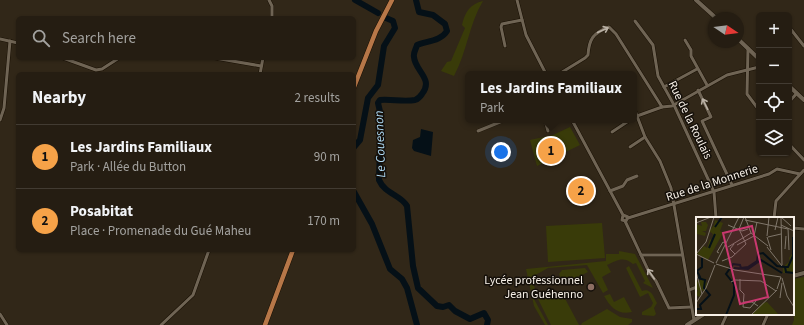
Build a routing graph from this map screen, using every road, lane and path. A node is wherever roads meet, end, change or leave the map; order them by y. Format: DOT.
graph roads {
  1 [pos="269,0"];
  2 [pos="392,0"];
  3 [pos="517,0"];
  4 [pos="696,0"];
  5 [pos="709,12"];
  6 [pos="272,16"];
  7 [pos="522,20"];
  8 [pos="635,20"];
  9 [pos="792,32"];
  10 [pos="0,39"];
  11 [pos="685,40"];
  12 [pos="10,41"];
  13 [pos="16,42"];
  14 [pos="744,44"];
  15 [pos="505,46"];
  16 [pos="804,46"];
  17 [pos="748,48"];
  18 [pos="756,56"];
  19 [pos="68,60"];
  20 [pos="116,60"];
  21 [pos="226,60"];
  22 [pos="262,60"];
  23 [pos="261,66"];
  24 [pos="756,68"];
  25 [pos="697,69"];
  26 [pos="746,70"];
  27 [pos="544,71"];
  28 [pos="564,71"];
  29 [pos="260,72"];
  30 [pos="356,82"];
  31 [pos="707,85"];
  32 [pos="664,88"];
  33 [pos="792,89"];
  34 [pos="698,90"];
  35 [pos="797,93"];
  36 [pos="792,99"];
  37 [pos="804,100"];
  38 [pos="674,105"];
  39 [pos="756,106"];
  40 [pos="662,107"];
  41 [pos="637,116"];
  42 [pos="637,118"];
  43 [pos="0,120"];
  44 [pos="546,123"];
  45 [pos="574,123"];
  46 [pos="626,123"];
  47 [pos="494,124"];
  48 [pos="478,131"];
  49 [pos="548,131"];
  50 [pos="612,132"];
  51 [pos="645,137"];
  52 [pos="630,147"];
  53 [pos="792,147"];
  54 [pos="804,160"];
  55 [pos="804,170"];
  56 [pos="800,174"];
  57 [pos="637,176"];
  58 [pos="732,185"];
  59 [pos="610,191"];
  60 [pos="714,192"];
  61 [pos="674,204"];
  62 [pos="623,215"];
  63 [pos="716,217"];
  64 [pos="774,217"];
  65 [pos="627,220"];
  66 [pos="794,228"];
  67 [pos="804,229"];
  68 [pos="208,252"];
  69 [pos="292,252"];
  70 [pos="642,255"];
  71 [pos="682,255"];
  72 [pos="804,273"];
  73 [pos="794,276"];
  74 [pos="696,287"];
  75 [pos="688,290"];
  76 [pos="691,307"];
  77 [pos="0,314"];
  78 [pos="702,315"];
  79 [pos="727,315"];
  80 [pos="768,315"];
  81 [pos="694,320"];
  82 [pos="7,325"];
  83 [pos="161,325"];
  84 [pos="265,325"];
  85 [pos="687,325"];
  86 [pos="722,325"];
  87 [pos="763,325"];
  1 -- 6 [label="street"];
  2 -- 30 [label="main road"];
  3 -- 7 [label="street"];
  4 -- 5 [label="main road"];
  7 -- 15 [label="street"];
  7 -- 27 [label="street"];
  8 -- 32 [label="street, Rue de la Roulais"];
  9 -- 16 [label="street"];
  10 -- 12 [label="street"];
  11 -- 25 [label="street"];
  12 -- 13 [label="street"];
  12 -- 43 [label="street"];
  14 -- 17 [label="main road"];
  17 -- 18 [label="main road"];
  17 -- 26 [label="street"];
  19 -- 20 [label="street"];
  21 -- 23 [label="street"];
  22 -- 23 [label="street"];
  23 -- 29 [label="street"];
  24 -- 26 [label="street"];
  25 -- 31 [label="street"];
  25 -- 32 [label="street"];
  26 -- 31 [label="street"];
  26 -- 39 [label="street"];
  28 -- 40 [label="street, one-way"];
  31 -- 34 [label="street"];
  32 -- 38 [label="street, Rue de la Roulais"];
  33 -- 35 [label="main road"];
  34 -- 38 [label="street"];
  58 -- 34 [label="street, one-way"];
  35 -- 36 [label="street"];
  35 -- 37 [label="main road"];
  38 -- 40 [label="street"];
  38 -- 60 [label="street, Rue de la Roulais"];
  40 -- 41 [label="street"];
  42 -- 51 [label="street"];
  44 -- 49 [label="street"];
  45 -- 59 [label="street"];
  46 -- 50 [label="street"];
  47 -- 48 [label="street"];
  51 -- 52 [label="street"];
  51 -- 61 [label="street"];
  53 -- 54 [label="street"];
  55 -- 56 [label="street"];
  56 -- 58 [label="street, Rue de la Monnerie"];
  56 -- 64 [label="street"];
  57 -- 59 [label="street"];
  58 -- 60 [label="street, Rue de la Monnerie"];
  59 -- 62 [label="street"];
  60 -- 61 [label="street, Rue de la Monnerie"];
  60 -- 63 [label="street, Rue de la Roulais"];
  61 -- 65 [label="street, Rue de la Monnerie"];
  61 -- 71 [label="street"];
  62 -- 65 [label="street"];
  62 -- 65 [label="street"];
  65 -- 70 [label="street"];
  66 -- 67 [label="street"];
  68 -- 83 [label="street"];
  69 -- 84 [label="main road"];
  70 -- 71 [label="street"];
  76 -- 70 [label="street, one-way"];
  71 -- 75 [label="street"];
  72 -- 73 [label="main road"];
  74 -- 75 [label="street"];
  75 -- 76 [label="street"];
  76 -- 81 [label="street"];
  77 -- 82 [label="street"];
  78 -- 81 [label="main road"];
  79 -- 86 [label="street"];
  80 -- 87 [label="street"];
  81 -- 85 [label="main road"];
}
